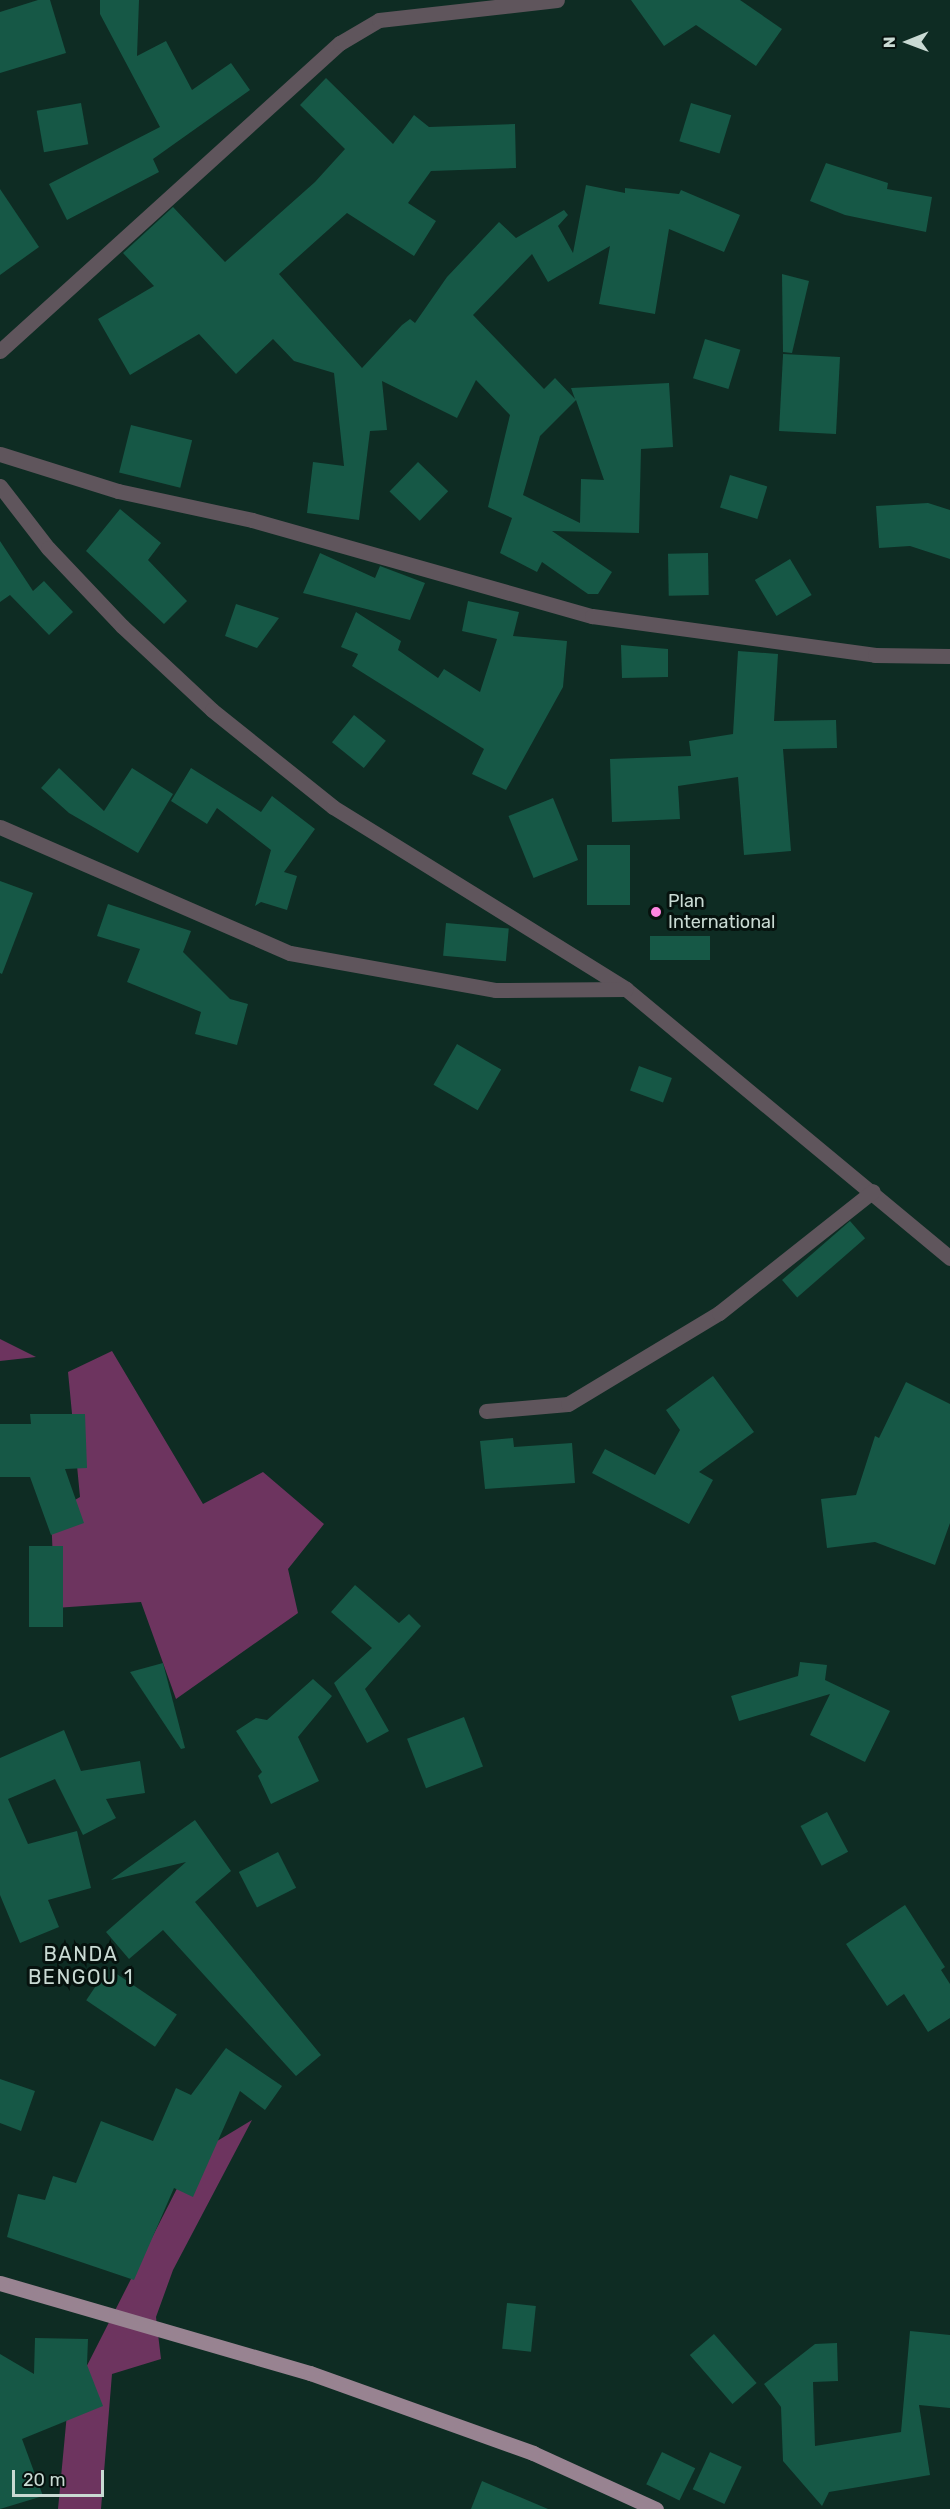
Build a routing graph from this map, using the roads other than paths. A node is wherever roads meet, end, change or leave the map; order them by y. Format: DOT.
graph roads {
  1 [pos="557,0"];
  2 [pos="0,351"];
  3 [pos="0,454"];
  4 [pos="0,486"];
  5 [pos="950,656"];
  6 [pos="0,827"];
  7 [pos="626,989"];
  8 [pos="873,1191"];
  9 [pos="950,1258"];
  10 [pos="486,1412"];
  11 [pos="0,2283"];
  12 [pos="656,2509"];
  1 -- 2 [label="street"];
  3 -- 5 [label="street"];
  4 -- 7 [label="street"];
  6 -- 7 [label="street"];
  7 -- 8 [label="street"];
  8 -- 9 [label="street"];
  8 -- 10 [label="street"];
  11 -- 12 [label="main road"];
}
